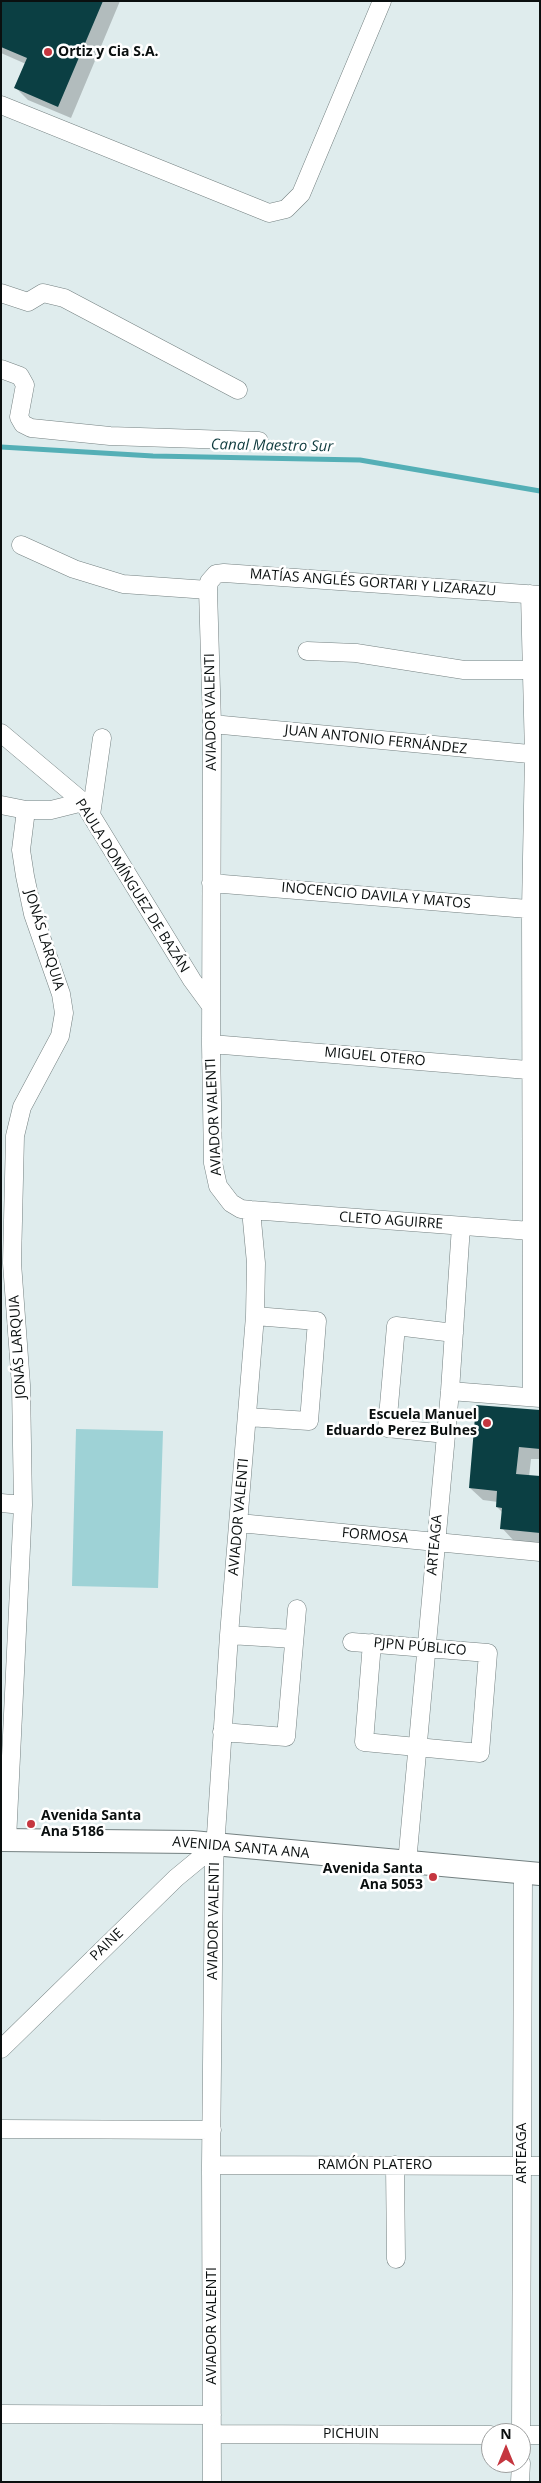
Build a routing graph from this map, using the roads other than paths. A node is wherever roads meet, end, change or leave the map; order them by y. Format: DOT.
graph roads {
  1 [pos="382,1"];
  2 [pos="1,105"];
  3 [pos="1,293"];
  4 [pos="1,369"];
  5 [pos="238,390"];
  6 [pos="259,441"];
  7 [pos="21,545"];
  8 [pos="212,582"];
  9 [pos="535,595"];
  10 [pos="307,651"];
  11 [pos="532,670"];
  12 [pos="212,724"];
  13 [pos="1,733"];
  14 [pos="102,738"];
  15 [pos="537,755"];
  16 [pos="1,805"];
  17 [pos="87,808"];
  18 [pos="26,810"];
  19 [pos="212,883"];
  20 [pos="535,909"];
  21 [pos="212,1006"];
  22 [pos="211,1044"];
  23 [pos="535,1071"];
  24 [pos="251,1210"];
  25 [pos="461,1226"];
  26 [pos="531,1231"];
  27 [pos="7,1263"];
  28 [pos="255,1316"];
  29 [pos="454,1333"];
  30 [pos="450,1391"];
  31 [pos="536,1398"];
  32 [pos="247,1417"];
  33 [pos="446,1434"];
  34 [pos="1,1503"];
  35 [pos="23,1505"];
  36 [pos="239,1523"];
  37 [pos="435,1542"];
  38 [pos="540,1552"];
  39 [pos="297,1609"];
  40 [pos="228,1635"];
  41 [pos="294,1639"];
  42 [pos="352,1642"];
  43 [pos="372,1643"];
  44 [pos="426,1648"];
  45 [pos="8,1698"];
  46 [pos="222,1732"];
  47 [pos="417,1748"];
  48 [pos="4,1840"];
  49 [pos="216,1845"];
  50 [pos="407,1863"];
  51 [pos="531,1874"];
  52 [pos="1,2049"];
  53 [pos="1,2128"];
  54 [pos="212,2130"];
  55 [pos="211,2165"];
  56 [pos="395,2165"];
  57 [pos="531,2166"];
  58 [pos="396,2259"];
  59 [pos="1,2414"];
  60 [pos="212,2415"];
  61 [pos="521,2423"];
  62 [pos="212,2434"];
  63 [pos="481,2435"];
  64 [pos="212,2482"];
  1 -- 2 [label="street"];
  3 -- 5 [label="street"];
  4 -- 6 [label="street"];
  7 -- 8 [label="street, MATÍAS ANGLÉS GORTARI Y LIZARAZU"];
  8 -- 9 [label="street, MATÍAS ANGLÉS GORTARI Y LIZARAZU"];
  8 -- 12 [label="street, AVIADOR VALENTI"];
  9 -- 11 [label="street"];
  10 -- 11 [label="street"];
  11 -- 15 [label="street"];
  12 -- 15 [label="street, JUAN ANTONIO FERNÁNDEZ"];
  12 -- 19 [label="street, AVIADOR VALENTI"];
  13 -- 17 [label="street, PAULA DOMÍNGUEZ DE BAZÁN"];
  14 -- 17 [label="street"];
  15 -- 20 [label="street"];
  16 -- 18 [label="street"];
  17 -- 18 [label="street"];
  17 -- 21 [label="street, PAULA DOMÍNGUEZ DE BAZÁN"];
  18 -- 27 [label="street, JONÁS LARQUIA"];
  19 -- 20 [label="street, INOCENCIO DAVILA Y MATOS"];
  19 -- 21 [label="street, AVIADOR VALENTI"];
  20 -- 23 [label="street"];
  21 -- 22 [label="street, AVIADOR VALENTI"];
  22 -- 23 [label="street, MIGUEL OTERO"];
  22 -- 24 [label="street, AVIADOR VALENTI"];
  23 -- 26 [label="street"];
  24 -- 25 [label="street, CLETO AGUIRRE"];
  24 -- 28 [label="street, AVIADOR VALENTI"];
  25 -- 26 [label="street, CLETO AGUIRRE"];
  25 -- 29 [label="street, ARTEAGA"];
  26 -- 31 [label="street"];
  27 -- 35 [label="street, JONÁS LARQUIA"];
  28 -- 32 [label="street, AVIADOR VALENTI"];
  28 -- 32 [label="street"];
  29 -- 30 [label="street, ARTEAGA"];
  29 -- 33 [label="street"];
  30 -- 31 [label="street"];
  30 -- 33 [label="street, ARTEAGA"];
  32 -- 36 [label="street, AVIADOR VALENTI"];
  33 -- 37 [label="street, ARTEAGA"];
  34 -- 35 [label="street"];
  35 -- 45 [label="street, JONÁS LARQUIA"];
  36 -- 37 [label="street, FORMOSA"];
  36 -- 40 [label="street, AVIADOR VALENTI"];
  37 -- 38 [label="street, FORMOSA"];
  37 -- 44 [label="street, ARTEAGA"];
  39 -- 41 [label="street"];
  40 -- 41 [label="street"];
  40 -- 46 [label="street, AVIADOR VALENTI"];
  41 -- 46 [label="street"];
  42 -- 43 [label="street, PJPN PÚBLICO"];
  43 -- 44 [label="street, PJPN PÚBLICO"];
  43 -- 47 [label="street"];
  44 -- 47 [label="street, ARTEAGA"];
  44 -- 47 [label="street, PJPN PÚBLICO"];
  45 -- 48 [label="street, JONÁS LARQUIA"];
  46 -- 49 [label="street, AVIADOR VALENTI"];
  47 -- 50 [label="street, ARTEAGA"];
  48 -- 49 [label="main road, AVENIDA SANTA ANA"];
  49 -- 50 [label="main road, AVENIDA SANTA ANA"];
  49 -- 52 [label="street, PAINE"];
  49 -- 54 [label="street, AVIADOR VALENTI"];
  50 -- 51 [label="main road, AVENIDA SANTA ANA"];
  51 -- 57 [label="street, ARTEAGA"];
  53 -- 54 [label="street"];
  54 -- 55 [label="street, AVIADOR VALENTI"];
  55 -- 56 [label="street, RAMÓN PLATERO"];
  55 -- 60 [label="street, AVIADOR VALENTI"];
  56 -- 57 [label="street, RAMÓN PLATERO"];
  56 -- 58 [label="street"];
  57 -- 61 [label="street, ARTEAGA"];
  59 -- 60 [label="street"];
  60 -- 62 [label="street, AVIADOR VALENTI"];
  62 -- 63 [label="street, PICHUIN"];
  62 -- 64 [label="street, AVIADOR VALENTI"];
}
